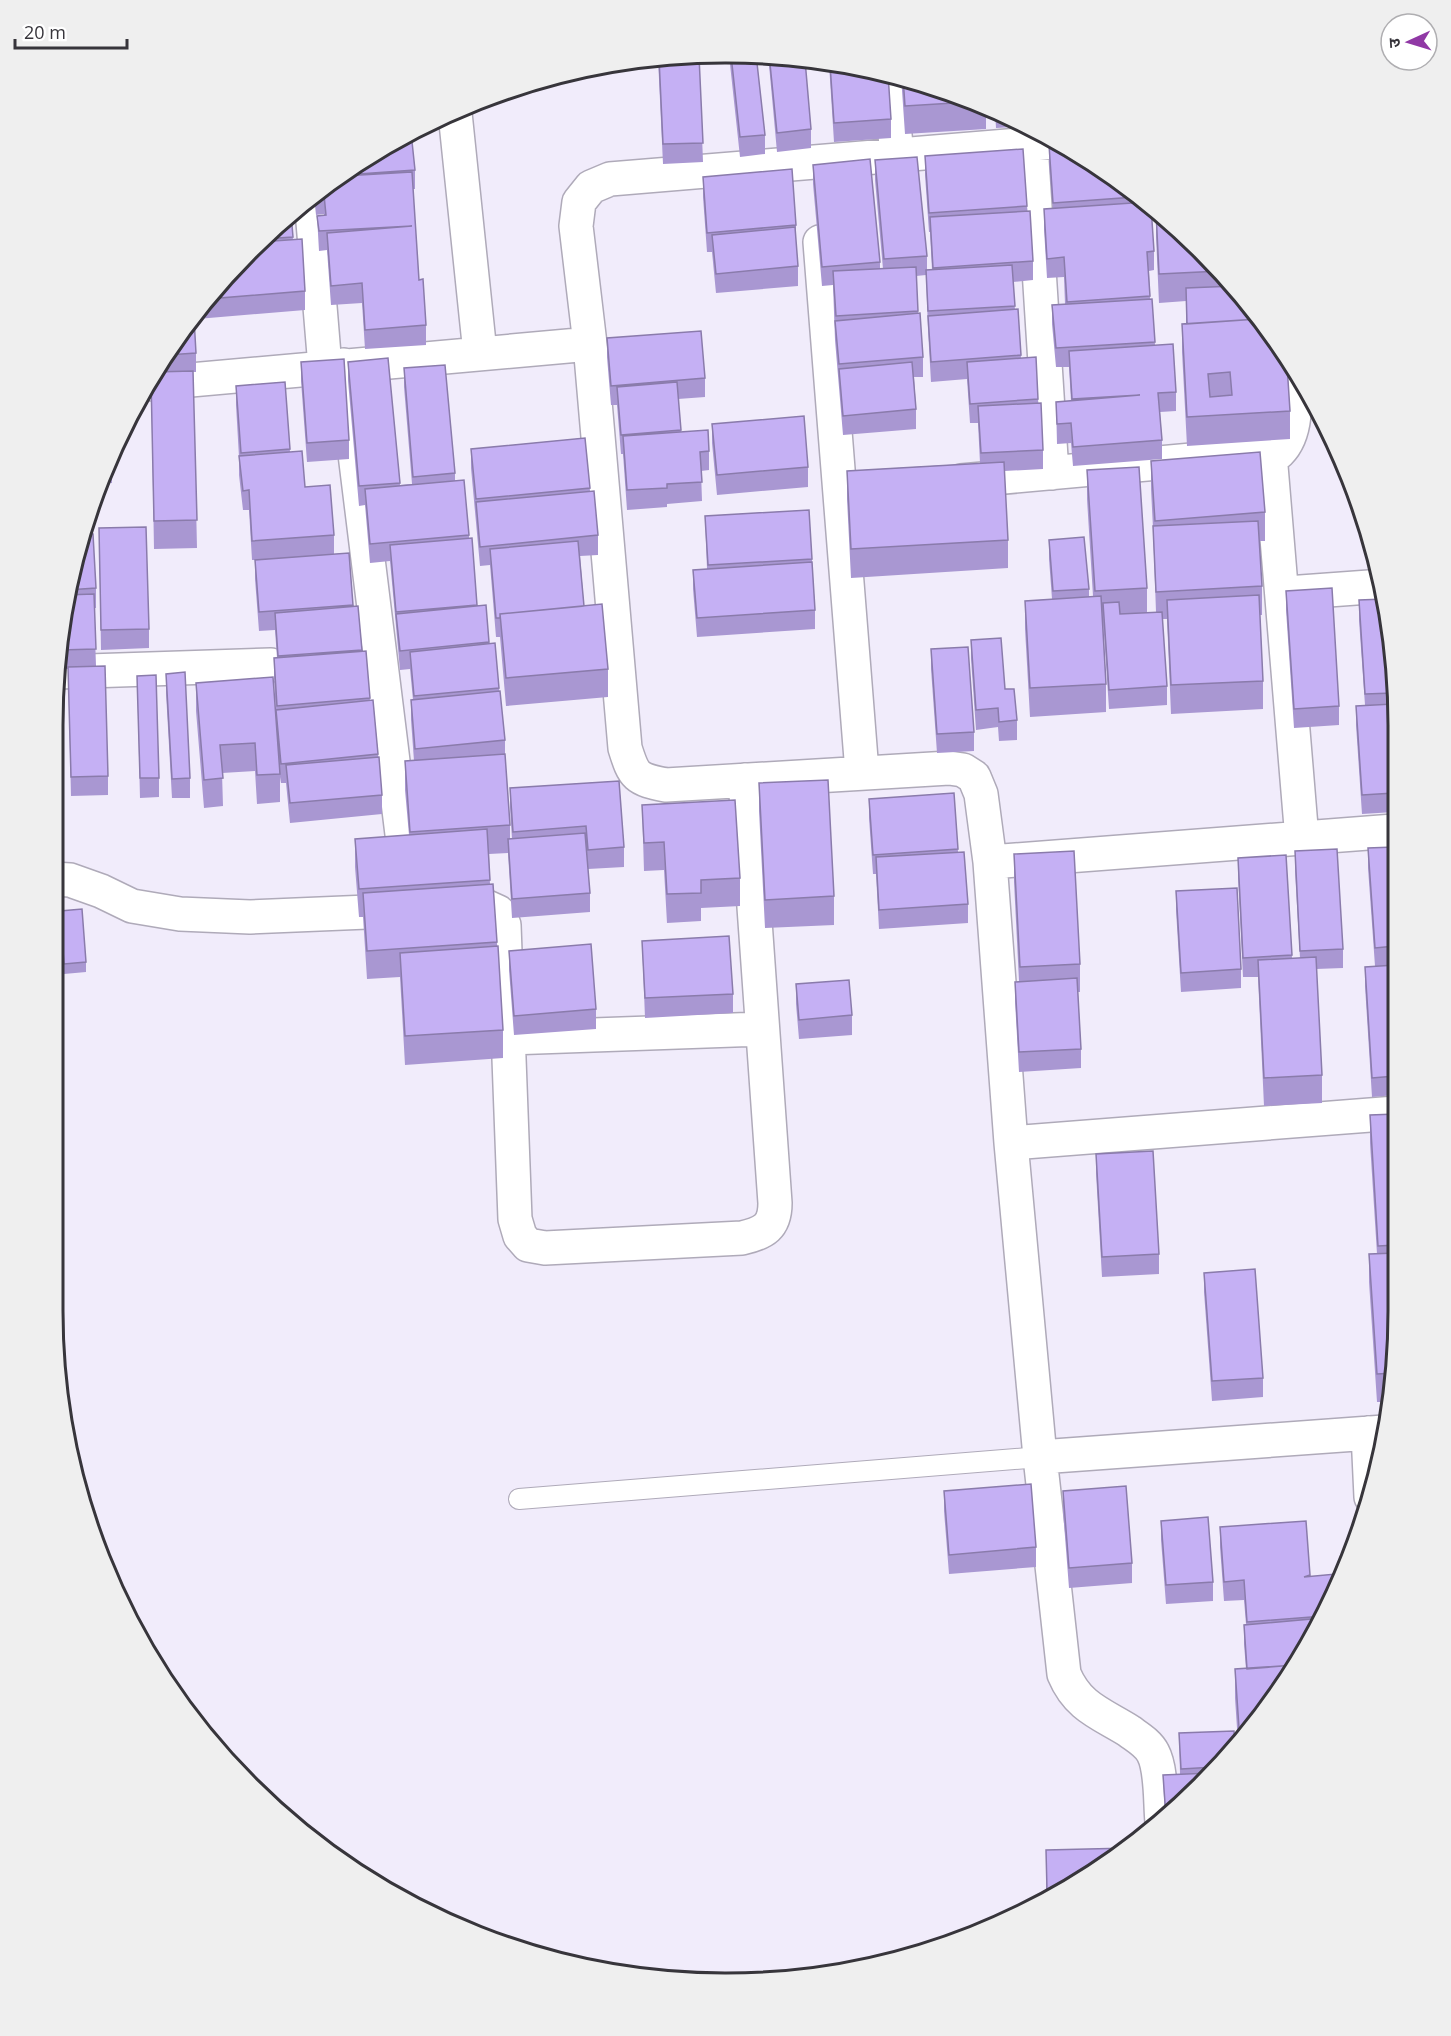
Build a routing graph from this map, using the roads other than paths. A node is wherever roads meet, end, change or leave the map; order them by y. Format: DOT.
graph roads {
  1 [pos="890,84"];
  2 [pos="456,120"];
  3 [pos="1041,143"];
  4 [pos="1043,144"];
  5 [pos="897,155"];
  6 [pos="815,186"];
  7 [pos="313,207"];
  8 [pos="590,344"];
  9 [pos="480,353"];
  10 [pos="334,366"];
  11 [pos="159,383"];
  12 [pos="1296,390"];
  13 [pos="1270,454"];
  14 [pos="1052,473"];
  15 [pos="934,484"];
  16 [pos="1373,587"];
  17 [pos="1282,594"];
  18 [pos="272,665"];
  19 [pos="65,672"];
  20 [pos="862,772"];
  21 [pos="745,780"];
  22 [pos="1388,832"];
  23 [pos="402,834"];
  24 [pos="1302,839"];
  25 [pos="990,862"];
  26 [pos="63,880"];
  27 [pos="762,1029"];
  28 [pos="509,1038"];
  29 [pos="1388,1114"];
  30 [pos="1011,1143"];
  31 [pos="1376,1432"];
  32 [pos="1040,1457"];
  33 [pos="519,1499"];
  34 [pos="1161,1810"];
  1 -- 5 [label="street"];
  2 -- 9 [label="street"];
  3 -- 5 [label="street"];
  4 -- 14 [label="street"];
  5 -- 6 [label="street"];
  6 -- 8 [label="street"];
  6 -- 20 [label="street"];
  7 -- 10 [label="street"];
  8 -- 9 [label="street"];
  8 -- 21 [label="street"];
  9 -- 10 [label="street"];
  10 -- 11 [label="street"];
  10 -- 23 [label="street"];
  12 -- 13 [label="street"];
  13 -- 14 [label="street"];
  13 -- 17 [label="street"];
  14 -- 15 [label="street"];
  16 -- 17 [label="street"];
  17 -- 24 [label="street"];
  18 -- 19 [label="street"];
  20 -- 21 [label="street"];
  20 -- 25 [label="street"];
  21 -- 27 [label="street"];
  22 -- 24 [label="street"];
  24 -- 25 [label="street"];
  25 -- 30 [label="street"];
  26 -- 28 [label="street"];
  27 -- 28 [label="street"];
  27 -- 28 [label="street"];
  29 -- 30 [label="street"];
  30 -- 32 [label="street"];
  31 -- 32 [label="street"];
  32 -- 33 [label="lane"];
  32 -- 34 [label="street"];
}
